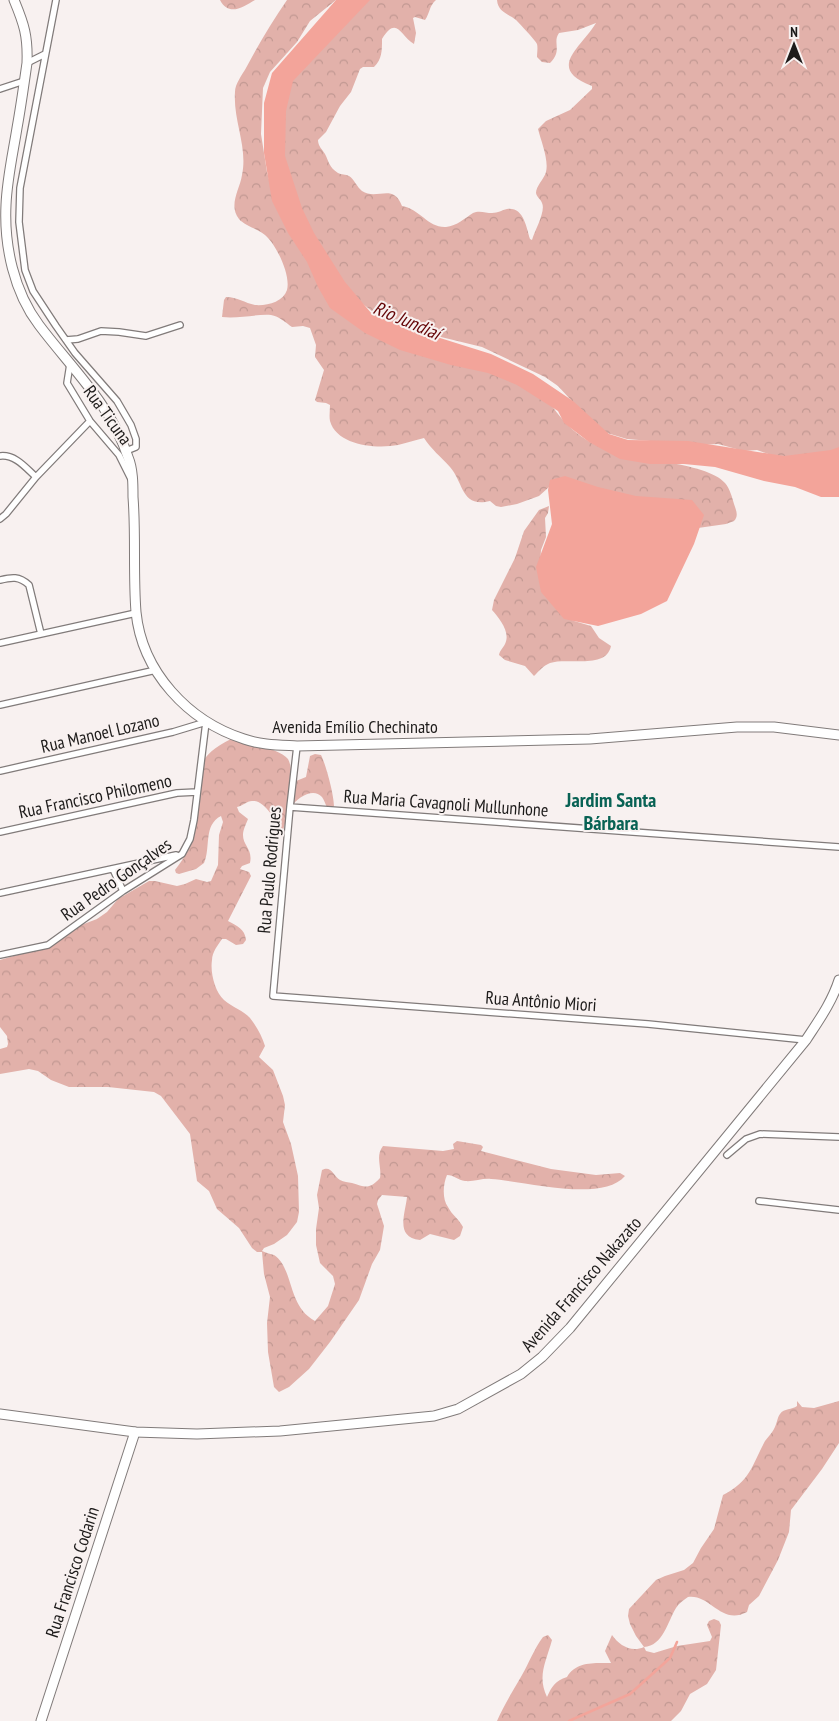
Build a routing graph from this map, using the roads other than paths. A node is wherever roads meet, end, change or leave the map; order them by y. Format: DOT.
graph roads {
  1 [pos="14,0"];
  2 [pos="56,0"];
  3 [pos="45,54"];
  4 [pos="27,63"];
  5 [pos="24,81"];
  6 [pos="0,89"];
  7 [pos="180,325"];
  8 [pos="66,340"];
  9 [pos="70,364"];
  10 [pos="90,421"];
  11 [pos="126,451"];
  12 [pos="0,456"];
  13 [pos="36,477"];
  14 [pos="132,483"];
  15 [pos="0,519"];
  16 [pos="0,580"];
  17 [pos="136,613"];
  18 [pos="41,634"];
  19 [pos="0,643"];
  20 [pos="156,670"];
  21 [pos="0,705"];
  22 [pos="206,722"];
  23 [pos="839,735"];
  24 [pos="297,746"];
  25 [pos="0,771"];
  26 [pos="197,792"];
  27 [pos="290,807"];
  28 [pos="0,832"];
  29 [pos="839,847"];
  30 [pos="182,854"];
  31 [pos="113,869"];
  32 [pos="123,891"];
  33 [pos="0,893"];
  34 [pos="0,955"];
  35 [pos="839,980"];
  36 [pos="273,996"];
  37 [pos="806,1040"];
  38 [pos="839,1137"];
  39 [pos="728,1155"];
  40 [pos="759,1201"];
  41 [pos="839,1210"];
  42 [pos="0,1414"];
  43 [pos="135,1432"];
  44 [pos="41,1721"];
  1 -- 4 [label="main road, Avenida Emílio Chechinato"];
  2 -- 3 [label="street"];
  3 -- 4 [label="street"];
  3 -- 8 [label="street"];
  4 -- 5 [label="main road, Avenida Emílio Chechinato"];
  5 -- 6 [label="street"];
  5 -- 9 [label="main road, Avenida Emílio Chechinato"];
  7 -- 8 [label="street"];
  8 -- 11 [label="street"];
  9 -- 10 [label="street, Rua Ticuna"];
  9 -- 11 [label="main road, Avenida Emílio Chechinato"];
  10 -- 13 [label="street"];
  10 -- 14 [label="street, Rua Ticuna"];
  11 -- 14 [label="main road, Avenida Emílio Chechinato"];
  12 -- 13 [label="street"];
  13 -- 15 [label="street"];
  14 -- 17 [label="main road, Avenida Emílio Chechinato"];
  16 -- 18 [label="street"];
  17 -- 18 [label="street"];
  17 -- 20 [label="main road, Avenida Emílio Chechinato"];
  18 -- 19 [label="street"];
  20 -- 21 [label="street"];
  20 -- 22 [label="main road, Avenida Emílio Chechinato"];
  22 -- 24 [label="main road, Avenida Emílio Chechinato"];
  22 -- 25 [label="street, Rua Manoel Lozano"];
  22 -- 26 [label="street, Rua Pedro Gonçalves"];
  23 -- 24 [label="main road, Avenida Emílio Chechinato"];
  24 -- 27 [label="street, Rua Paulo Rodrigues"];
  26 -- 28 [label="street, Rua Francisco Philomeno"];
  26 -- 30 [label="street, Rua Pedro Gonçalves"];
  27 -- 29 [label="street, Rua Maria Cavagnoli Mullunhone"];
  27 -- 36 [label="street, Rua Paulo Rodrigues"];
  30 -- 31 [label="street"];
  30 -- 32 [label="street, Rua Pedro Gonçalves"];
  31 -- 32 [label="street"];
  31 -- 33 [label="street"];
  32 -- 34 [label="street, Rua Pedro Gonçalves"];
  35 -- 37 [label="main road, Avenida Francisco Nakazato"];
  36 -- 37 [label="street, Rua Antônio Miori"];
  37 -- 43 [label="main road, Avenida Francisco Nakazato"];
  38 -- 39 [label="street"];
  40 -- 41 [label="street"];
  42 -- 43 [label="main road, Avenida Francisco Nakazato"];
  43 -- 44 [label="main road, Rua Francisco Codarin"];
}
